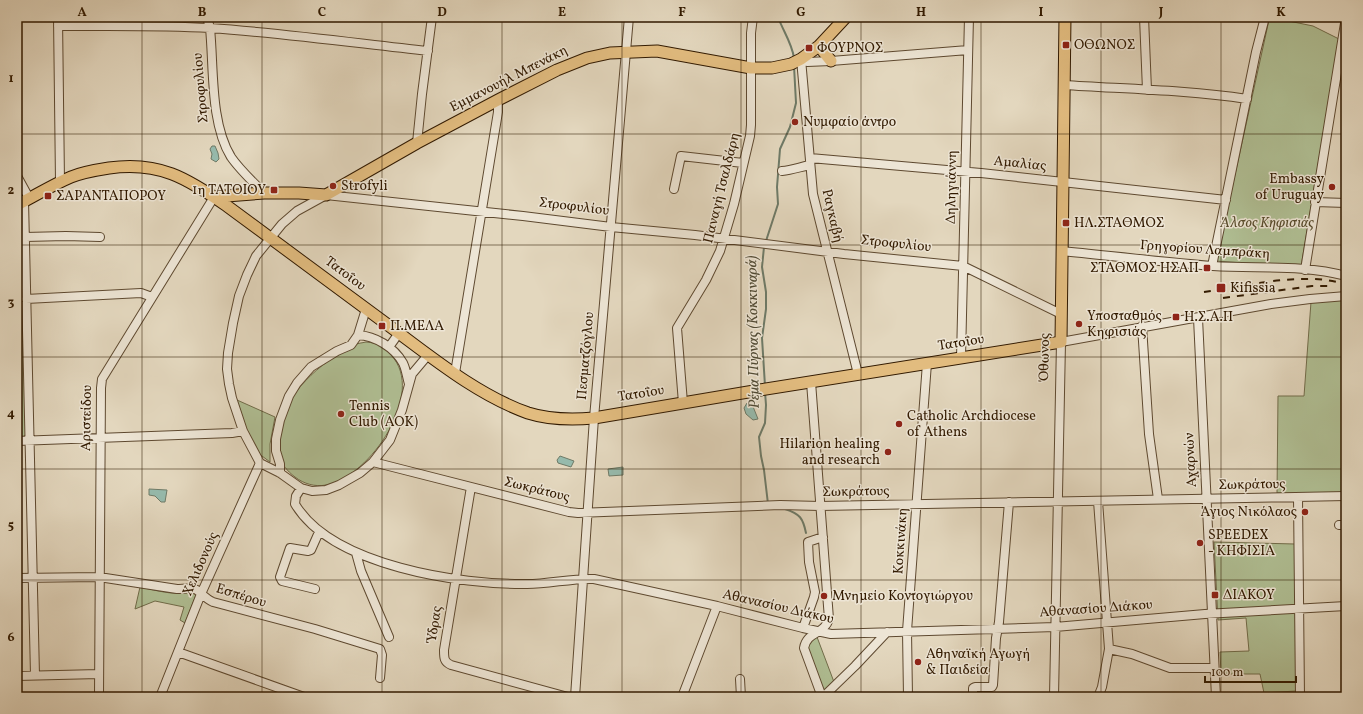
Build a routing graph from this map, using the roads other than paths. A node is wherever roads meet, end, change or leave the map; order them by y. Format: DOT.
graph roads {
  1 [pos="58,17"];
  2 [pos="207,17"];
  3 [pos="432,17"];
  4 [pos="629,17"];
  5 [pos="753,17"];
  6 [pos="846,17"];
  7 [pos="969,17"];
  8 [pos="1065,17"];
  9 [pos="1144,17"];
  10 [pos="1265,17"];
  11 [pos="1346,17"];
  12 [pos="58,26"];
  13 [pos="210,28"];
  14 [pos="819,46"];
  15 [pos="968,50"];
  16 [pos="428,51"];
  17 [pos="627,51"];
  18 [pos="801,59"];
  19 [pos="831,61"];
  20 [pos="751,68"];
  21 [pos="1064,85"];
  22 [pos="1147,90"];
  23 [pos="1247,99"];
  24 [pos="498,100"];
  25 [pos="417,143"];
  26 [pos="810,161"];
  27 [pos="743,163"];
  28 [pos="782,170"];
  29 [pos="965,172"];
  30 [pos="17,176"];
  31 [pos="60,182"];
  32 [pos="1063,182"];
  33 [pos="674,189"];
  34 [pos="264,194"];
  35 [pos="326,195"];
  36 [pos="214,197"];
  37 [pos="1226,200"];
  38 [pos="24,202"];
  39 [pos="1315,202"];
  40 [pos="1346,203"];
  41 [pos="482,212"];
  42 [pos="610,227"];
  43 [pos="25,237"];
  44 [pos="100,237"];
  45 [pos="270,238"];
  46 [pos="725,239"];
  47 [pos="1062,251"];
  48 [pos="827,252"];
  49 [pos="963,266"];
  50 [pos="1212,266"];
  51 [pos="1305,270"];
  52 [pos="1346,276"];
  53 [pos="1346,296"];
  54 [pos="152,297"];
  55 [pos="26,299"];
  56 [pos="366,309"];
  57 [pos="1061,314"];
  58 [pos="1198,318"];
  59 [pos="1142,326"];
  60 [pos="399,333"];
  61 [pos="358,335"];
  62 [pos="1061,342"];
  63 [pos="389,347"];
  64 [pos="428,355"];
  65 [pos="961,358"];
  66 [pos="927,363"];
  67 [pos="455,373"];
  68 [pos="858,374"];
  69 [pos="811,382"];
  70 [pos="409,385"];
  71 [pos="684,403"];
  72 [pos="594,418"];
  73 [pos="243,431"];
  74 [pos="101,437"];
  75 [pos="30,440"];
  76 [pos="17,441"];
  77 [pos="373,462"];
  78 [pos="260,463"];
  79 [pos="280,473"];
  80 [pos="471,487"];
  81 [pos="300,488"];
  82 [pos="1346,496"];
  83 [pos="1298,497"];
  84 [pos="1206,498"];
  85 [pos="1158,499"];
  86 [pos="1058,501"];
  87 [pos="1098,501"];
  88 [pos="1009,502"];
  89 [pos="916,504"];
  90 [pos="820,506"];
  91 [pos="587,513"];
  92 [pos="319,532"];
  93 [pos="823,537"];
  94 [pos="356,553"];
  95 [pos="32,577"];
  96 [pos="99,577"];
  97 [pos="17,578"];
  98 [pos="582,579"];
  99 [pos="455,580"];
  100 [pos="315,589"];
  101 [pos="201,594"];
  102 [pos="717,606"];
  103 [pos="1346,606"];
  104 [pos="1299,609"];
  105 [pos="1212,614"];
  106 [pos="1107,622"];
  107 [pos="1055,627"];
  108 [pos="803,628"];
  109 [pos="998,628"];
  110 [pos="907,631"];
  111 [pos="819,632"];
  112 [pos="887,632"];
  113 [pos="389,637"];
  114 [pos="1109,649"];
  115 [pos="178,652"];
  116 [pos="1214,668"];
  117 [pos="99,674"];
  118 [pos="35,675"];
  119 [pos="17,676"];
  120 [pos="380,678"];
  121 [pos="740,679"];
  122 [pos="99,697"];
  123 [pos="160,697"];
  124 [pos="304,697"];
  125 [pos="568,697"];
  126 [pos="575,697"];
  127 [pos="682,697"];
  128 [pos="741,697"];
  129 [pos="822,697"];
  130 [pos="908,697"];
  131 [pos="973,697"];
  132 [pos="1054,697"];
  133 [pos="1098,697"];
  134 [pos="1216,697"];
  135 [pos="1300,697"];
  1 -- 12 [label="street"];
  2 -- 13 [label="street, Στροφυλίου"];
  3 -- 16 [label="street"];
  4 -- 17 [label="street, Πεσματζόγλου"];
  5 -- 20 [label="street, Παναγή Τσαλδάρη"];
  6 -- 14 [label="main road, Εμμανουήλ Μπενάκη"];
  7 -- 15 [label="street, Δηληγιάννη"];
  8 -- 21 [label="main road, Όθωνος"];
  9 -- 22 [label="street"];
  10 -- 23 [label="street"];
  11 -- 39 [label="street"];
  12 -- 13 [label="street"];
  12 -- 31 [label="street"];
  13 -- 16 [label="street"];
  13 -- 34 [label="street, Στροφυλίου"];
  14 -- 18 [label="main road, Εμμανουήλ Μπενάκη"];
  14 -- 19 [label="main road"];
  15 -- 19 [label="street"];
  15 -- 29 [label="street, Δηληγιάννη"];
  16 -- 25 [label="street"];
  17 -- 20 [label="main road, Εμμανουήλ Μπενάκη"];
  17 -- 24 [label="main road, Εμμανουήλ Μπενάκη"];
  17 -- 42 [label="street, Πεσματζόγλου"];
  18 -- 19 [label="street"];
  18 -- 20 [label="main road, Εμμανουήλ Μπενάκη"];
  18 -- 26 [label="street, Ραγκαβή"];
  20 -- 27 [label="street, Παναγή Τσαλδάρη"];
  21 -- 22 [label="street"];
  21 -- 32 [label="main road, Όθωνος"];
  22 -- 23 [label="street"];
  23 -- 37 [label="street"];
  24 -- 25 [label="main road, Εμμανουήλ Μπενάκη"];
  24 -- 41 [label="street"];
  25 -- 35 [label="main road, Εμμανουήλ Μπενάκη"];
  26 -- 28 [label="street, Αμαλίας"];
  26 -- 29 [label="street, Αμαλίας"];
  26 -- 48 [label="street, Ραγκαβή"];
  27 -- 33 [label="street"];
  27 -- 46 [label="street, Παναγή Τσαλδάρη"];
  29 -- 32 [label="street, Αμαλίας"];
  29 -- 49 [label="street, Δηληγιάννη"];
  30 -- 38 [label="street"];
  31 -- 36 [label="main road, Τατοΐου"];
  31 -- 38 [label="main road, Τατοΐου"];
  32 -- 37 [label="street, Αμαλίας"];
  32 -- 47 [label="main road, Όθωνος"];
  34 -- 35 [label="main road, Στροφυλίου"];
  34 -- 36 [label="main road"];
  35 -- 41 [label="street, Στροφυλίου"];
  35 -- 45 [label="street, Εμμανουήλ Μπενάκη"];
  36 -- 45 [label="main road, Τατοΐου"];
  36 -- 54 [label="street, Αριστείδου"];
  37 -- 50 [label="street"];
  38 -- 43 [label="street"];
  39 -- 40 [label="street"];
  39 -- 51 [label="street"];
  41 -- 42 [label="street, Στροφυλίου"];
  41 -- 67 [label="street"];
  42 -- 46 [label="street, Στροφυλίου"];
  42 -- 72 [label="street, Πεσματζόγλου"];
  43 -- 44 [label="street"];
  43 -- 55 [label="street"];
  45 -- 56 [label="main road, Τατοΐου"];
  45 -- 73 [label="street, Εμμανουήλ Μπενάκη"];
  46 -- 48 [label="street, Στροφυλίου"];
  46 -- 71 [label="street, Παναγή Τσαλδάρη"];
  47 -- 50 [label="street, Γρηγορίου Λαμπράκη"];
  47 -- 57 [label="main road, Όθωνος"];
  48 -- 49 [label="street, Στροφυλίου"];
  48 -- 68 [label="street, Ραγκαβή"];
  49 -- 57 [label="street, Στροφυλίου"];
  49 -- 65 [label="street, Δηληγιάννη"];
  50 -- 51 [label="street, Γρηγορίου Λαμπράκη"];
  51 -- 52 [label="street, Γρηγορίου Λαμπράκη"];
  53 -- 58 [label="street, Τατοΐου"];
  54 -- 55 [label="street"];
  54 -- 74 [label="street, Αριστείδου"];
  55 -- 75 [label="street"];
  56 -- 60 [label="main road, Τατοΐου"];
  56 -- 61 [label="street"];
  57 -- 62 [label="main road, Όθωνος"];
  58 -- 59 [label="street, Τατοΐου"];
  58 -- 84 [label="street, Αχαρνών"];
  59 -- 62 [label="street, Τατοΐου"];
  59 -- 85 [label="street"];
  60 -- 63 [label="street"];
  60 -- 64 [label="main road, Τατοΐου"];
  61 -- 63 [label="street"];
  61 -- 79 [label="street"];
  62 -- 65 [label="main road, Τατοΐου"];
  62 -- 86 [label="street, Όθωνος"];
  63 -- 70 [label="street"];
  64 -- 67 [label="main road, Τατοΐου"];
  64 -- 70 [label="street"];
  65 -- 66 [label="main road, Τατοΐου"];
  66 -- 68 [label="main road, Τατοΐου"];
  66 -- 89 [label="street, Κοκκινάκη"];
  67 -- 72 [label="main road, Τατοΐου"];
  68 -- 69 [label="main road, Τατοΐου"];
  69 -- 71 [label="main road, Τατοΐου"];
  69 -- 90 [label="street"];
  70 -- 77 [label="street"];
  71 -- 72 [label="main road, Τατοΐου"];
  72 -- 91 [label="street, Πεσματζόγλου"];
  73 -- 74 [label="street"];
  73 -- 78 [label="street, Εμμανουήλ Μπενάκη"];
  74 -- 75 [label="street"];
  74 -- 96 [label="street, Αριστείδου"];
  75 -- 76 [label="street"];
  75 -- 95 [label="street"];
  77 -- 80 [label="street, Σωκράτους"];
  77 -- 81 [label="street"];
  78 -- 79 [label="street"];
  78 -- 101 [label="street, Χελιδονούς"];
  79 -- 81 [label="street"];
  80 -- 91 [label="street, Σωκράτους"];
  80 -- 99 [label="street, Ύδρας"];
  81 -- 92 [label="street, Αθανασίου Διάκου"];
  82 -- 83 [label="street, Σωκράτους"];
  83 -- 84 [label="street, Σωκράτους"];
  83 -- 104 [label="street"];
  84 -- 85 [label="street, Σωκράτους"];
  84 -- 105 [label="street, Αχαρνών"];
  85 -- 87 [label="street, Σωκράτους"];
  86 -- 87 [label="street, Σωκράτους"];
  86 -- 88 [label="street, Σωκράτους"];
  86 -- 107 [label="street, Όθωνος"];
  87 -- 106 [label="street"];
  88 -- 89 [label="street, Σωκράτους"];
  88 -- 109 [label="street"];
  89 -- 90 [label="street, Σωκράτους"];
  89 -- 110 [label="street, Κοκκινάκη"];
  90 -- 91 [label="street, Σωκράτους"];
  90 -- 93 [label="street"];
  91 -- 98 [label="street, Πεσματζόγλου"];
  92 -- 94 [label="street, Αθανασίου Διάκου"];
  92 -- 100 [label="street"];
  93 -- 108 [label="street"];
  93 -- 111 [label="street"];
  94 -- 99 [label="street, Αθανασίου Διάκου"];
  94 -- 113 [label="street"];
  95 -- 96 [label="street, Εσπέρου"];
  95 -- 97 [label="street, Εσπέρου"];
  95 -- 118 [label="street"];
  96 -- 101 [label="street, Εσπέρου"];
  96 -- 117 [label="street, Αριστείδου"];
  98 -- 99 [label="street, Αθανασίου Διάκου"];
  98 -- 102 [label="street, Αθανασίου Διάκου"];
  98 -- 126 [label="street, Πεσματζόγλου"];
  99 -- 125 [label="street, Ύδρας"];
  101 -- 115 [label="street, Χελιδονούς"];
  101 -- 120 [label="street, Εσπέρου"];
  102 -- 108 [label="street, Αθανασίου Διάκου"];
  102 -- 127 [label="street"];
  103 -- 104 [label="street, Αθανασίου Διάκου"];
  104 -- 105 [label="street, Αθανασίου Διάκου"];
  104 -- 135 [label="street"];
  105 -- 106 [label="street, Αθανασίου Διάκου"];
  105 -- 116 [label="street, Αχαρνών"];
  106 -- 107 [label="street, Αθανασίου Διάκου"];
  106 -- 114 [label="street"];
  107 -- 109 [label="street, Αθανασίου Διάκου"];
  107 -- 132 [label="street, Όθωνος"];
  108 -- 111 [label="street, Αθανασίου Διάκου"];
  109 -- 110 [label="street, Αθανασίου Διάκου"];
  109 -- 131 [label="street"];
  110 -- 112 [label="street, Αθανασίου Διάκου"];
  110 -- 130 [label="street, Κοκκινάκη"];
  111 -- 112 [label="street, Αθανασίου Διάκου"];
  111 -- 129 [label="street"];
  112 -- 129 [label="street"];
  114 -- 116 [label="street"];
  114 -- 133 [label="street"];
  115 -- 123 [label="street, Χελιδονούς"];
  115 -- 124 [label="street"];
  116 -- 134 [label="street, Αχαρνών"];
  117 -- 118 [label="street"];
  117 -- 122 [label="street, Αριστείδου"];
  118 -- 119 [label="street"];
  121 -- 128 [label="street"];
}
